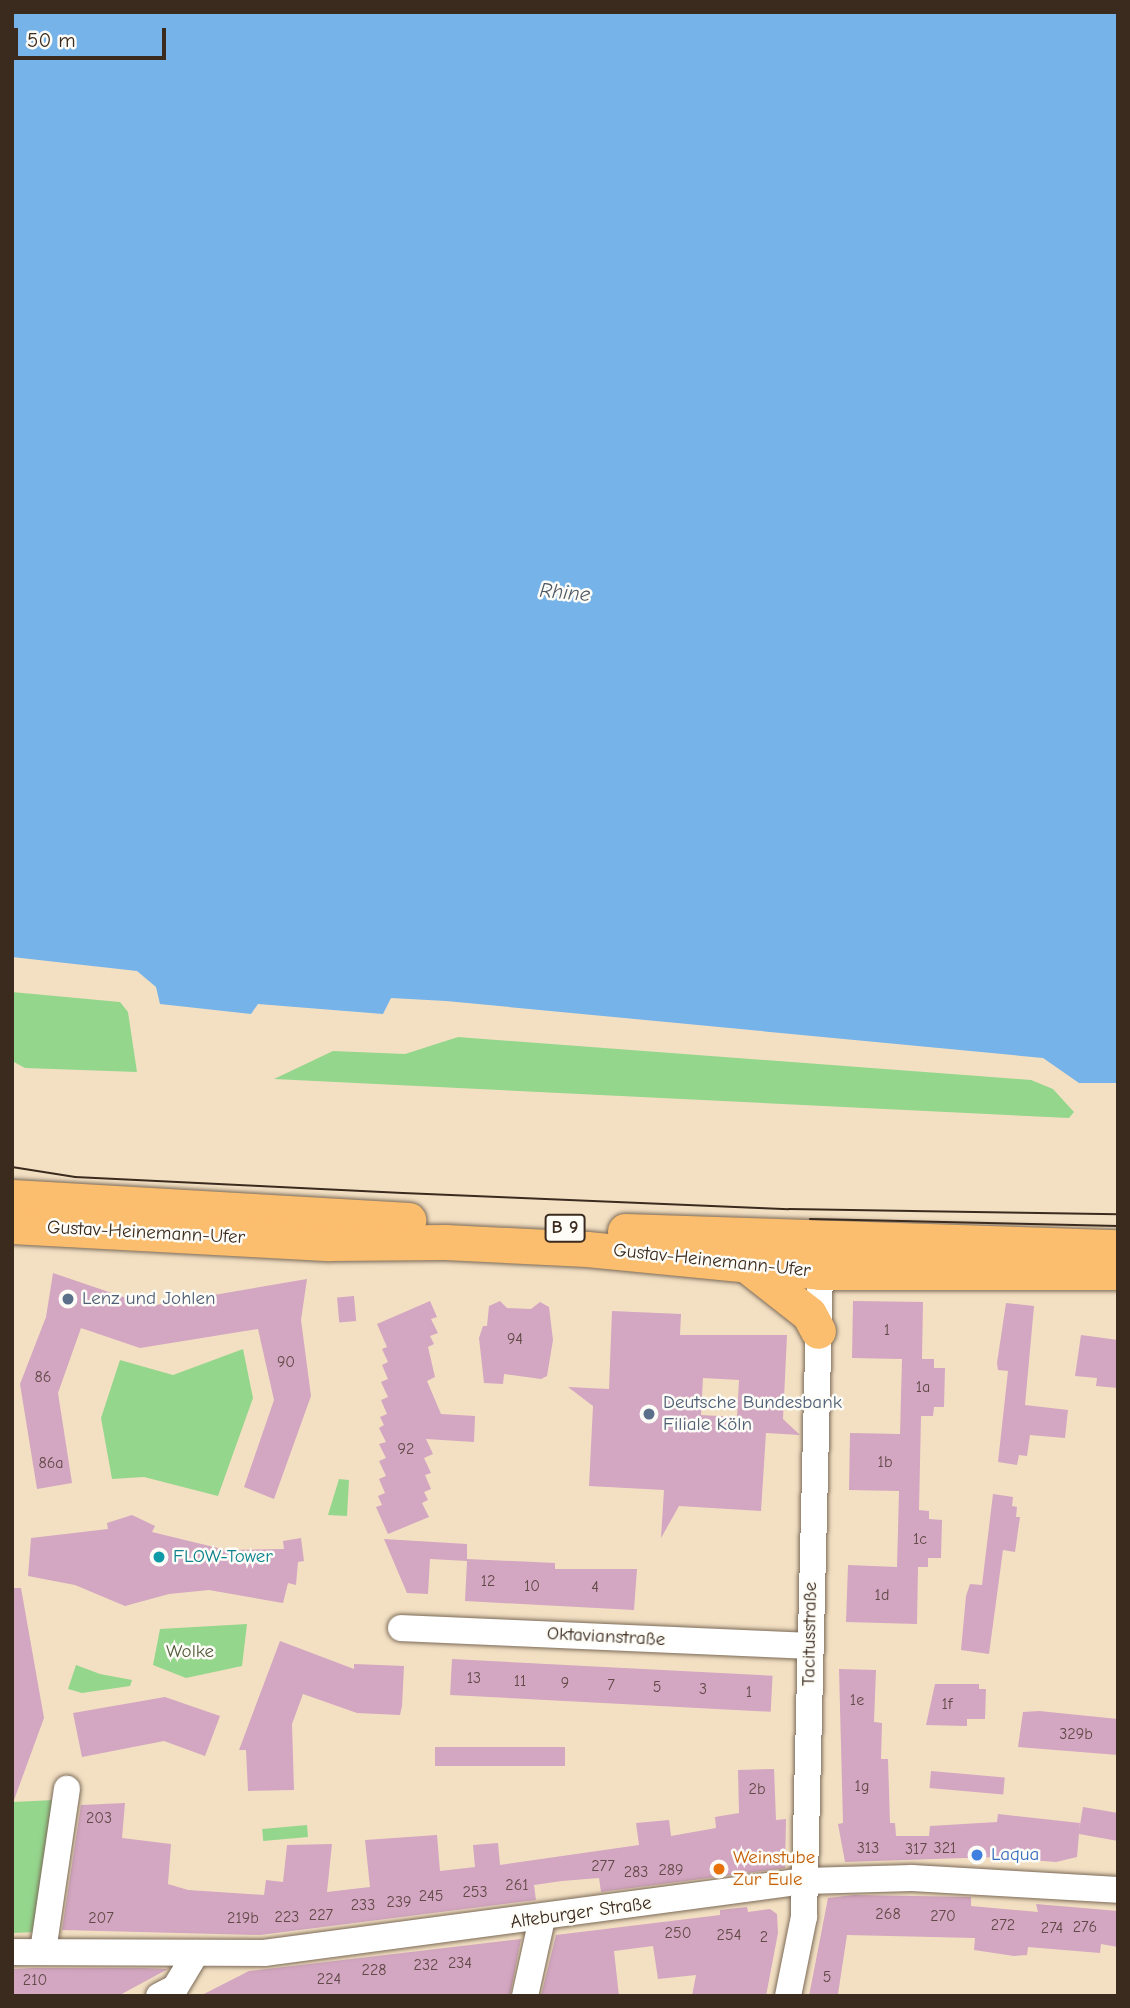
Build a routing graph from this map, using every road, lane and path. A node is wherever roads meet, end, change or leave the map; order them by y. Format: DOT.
graph roads {
  1 [pos="12,1197"];
  2 [pos="12,1226"];
  3 [pos="1118,1247"];
  4 [pos="749,1266"];
  5 [pos="820,1272"];
  6 [pos="1118,1272"];
  7 [pos="818,1331"];
  8 [pos="401,1628"];
  9 [pos="810,1646"];
  10 [pos="66,1789"];
  11 [pos="805,1881"];
  12 [pos="1118,1890"];
  13 [pos="542,1919"];
  14 [pos="43,1951"];
  15 [pos="12,1952"];
  16 [pos="197,1953"];
  17 [pos="159,1996"];
  18 [pos="525,1996"];
  19 [pos="789,1996"];
  1 -- 3 [label="main road, Gustav-Heinemann-Ufer / B 9"];
  2 -- 4 [label="main road, Gustav-Heinemann-Ufer / B 9"];
  4 -- 5 [label="main road, Gustav-Heinemann-Ufer / B 9"];
  4 -- 7 [label="main road"];
  5 -- 6 [label="main road, Gustav-Heinemann-Ufer / B 9"];
  5 -- 7 [label="street, Tacitusstraße"];
  7 -- 9 [label="street, Tacitusstraße"];
  8 -- 9 [label="street, Oktavianstraße"];
  9 -- 11 [label="street, Tacitusstraße"];
  10 -- 14 [label="street"];
  11 -- 12 [label="street, Alteburger Straße"];
  11 -- 13 [label="street, Alteburger Straße"];
  11 -- 19 [label="street, Tacitusstraße"];
  13 -- 16 [label="street, Alteburger Straße"];
  13 -- 18 [label="street"];
  14 -- 15 [label="street, Alteburger Straße"];
  14 -- 16 [label="street, Alteburger Straße"];
  16 -- 17 [label="street"];
}
